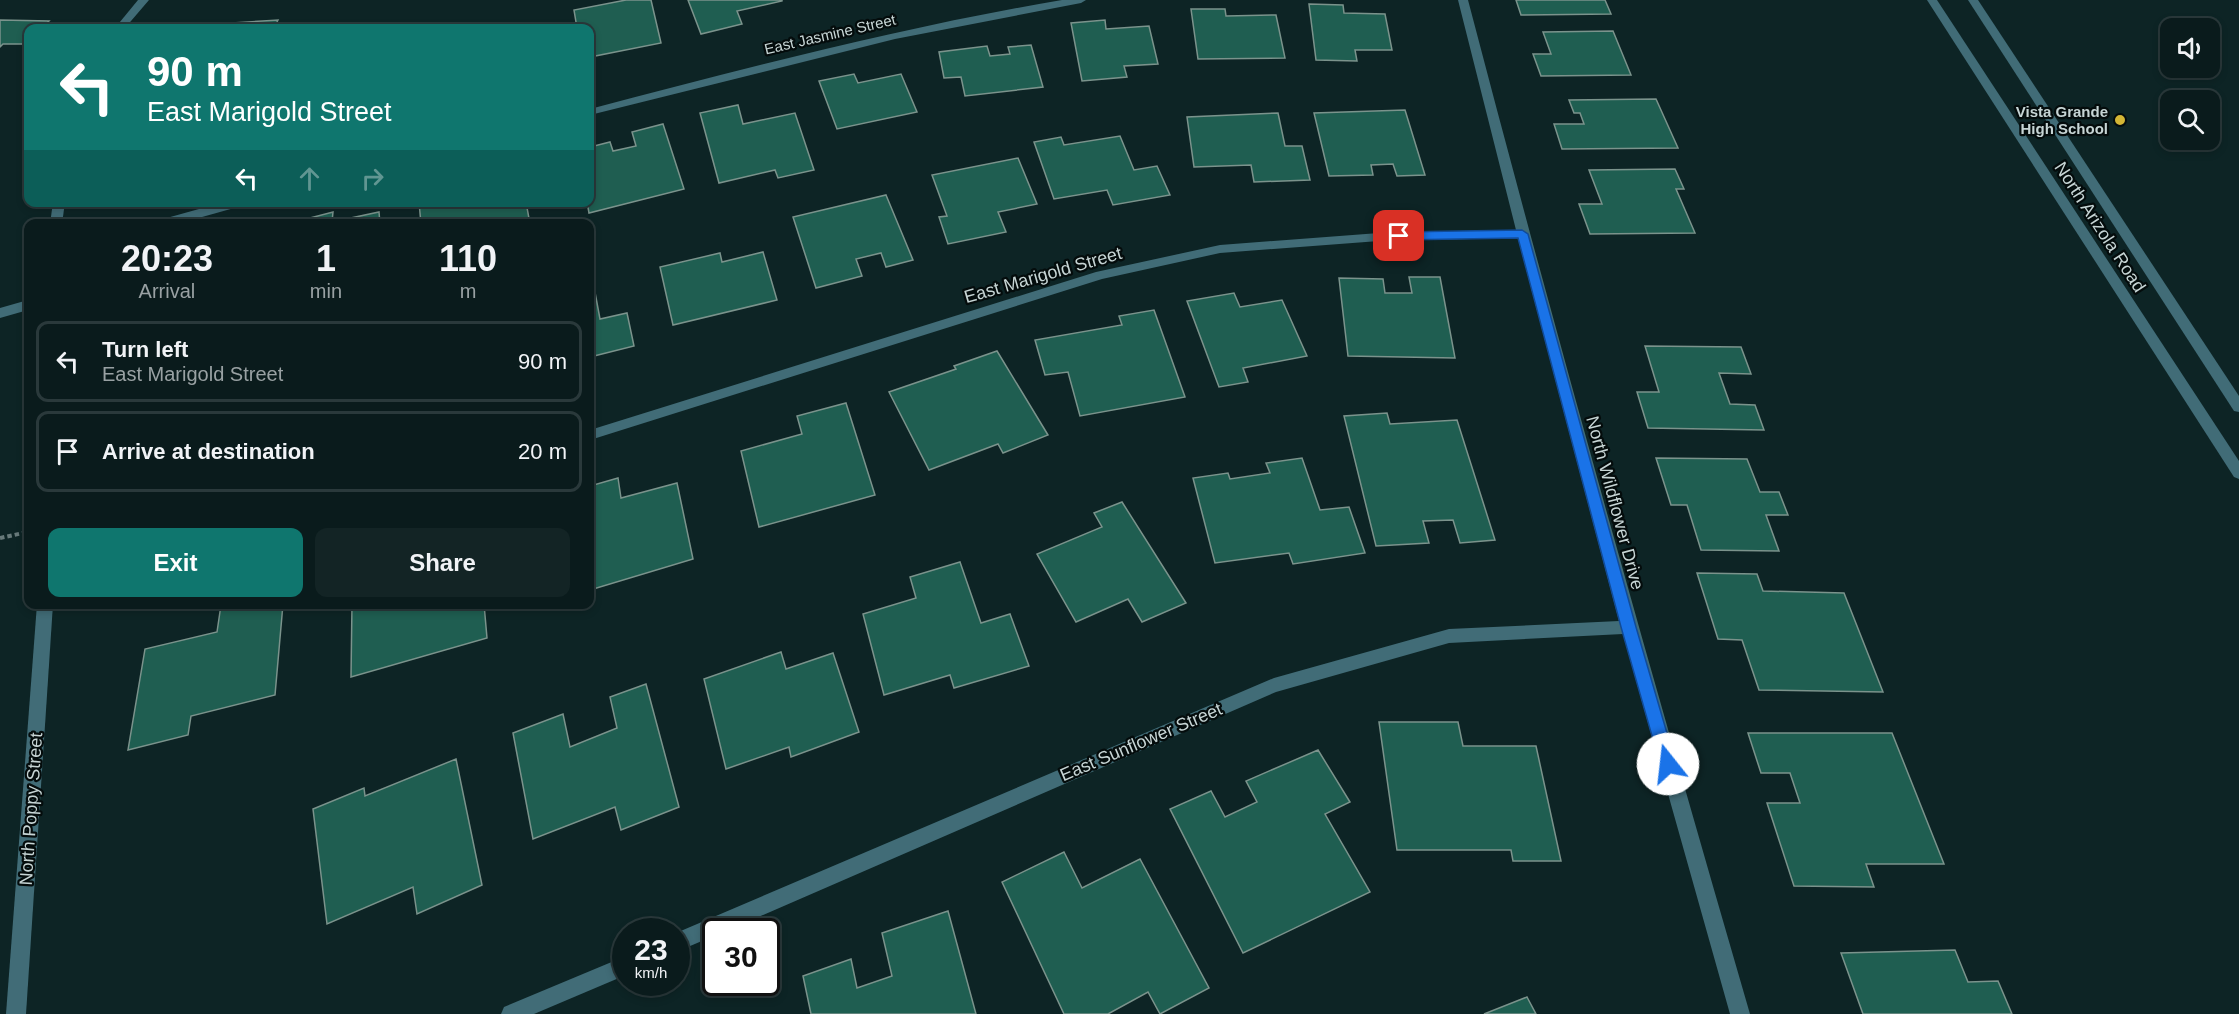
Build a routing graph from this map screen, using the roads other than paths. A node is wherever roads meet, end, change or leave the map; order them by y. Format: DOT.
graph roads {
  1 [pos="144,0"];
  2 [pos="1081,0"];
  3 [pos="1463,0"];
  4 [pos="1932,0"];
  5 [pos="1973,0"];
  6 [pos="123,24"];
  7 [pos="594,111"];
  8 [pos="223,207"];
  9 [pos="178,219"];
  10 [pos="1522,234"];
  11 [pos="24,306"];
  12 [pos="0,313"];
  13 [pos="2239,406"];
  14 [pos="594,434"];
  15 [pos="2239,473"];
  16 [pos="46,609"];
  17 [pos="1629,627"];
  18 [pos="690,937"];
  19 [pos="612,971"];
  20 [pos="16,1014"];
  21 [pos="511,1014"];
  22 [pos="1740,1014"];
  1 -- 6 [label="street"];
  2 -- 7 [label="street, East Jasmine Street"];
  3 -- 10 [label="street, North Wildflower Drive"];
  4 -- 15 [label="street, North Arizola Road"];
  5 -- 13 [label="street, North Arizola Road"];
  8 -- 9 [label="street"];
  10 -- 14 [label="street, East Marigold Street"];
  10 -- 17 [label="street, North Wildflower Drive"];
  11 -- 12 [label="street"];
  16 -- 20 [label="street, North Poppy Street"];
  17 -- 18 [label="street, East Sunflower Street"];
  17 -- 22 [label="street, North Wildflower Drive"];
  19 -- 21 [label="street"];
}
